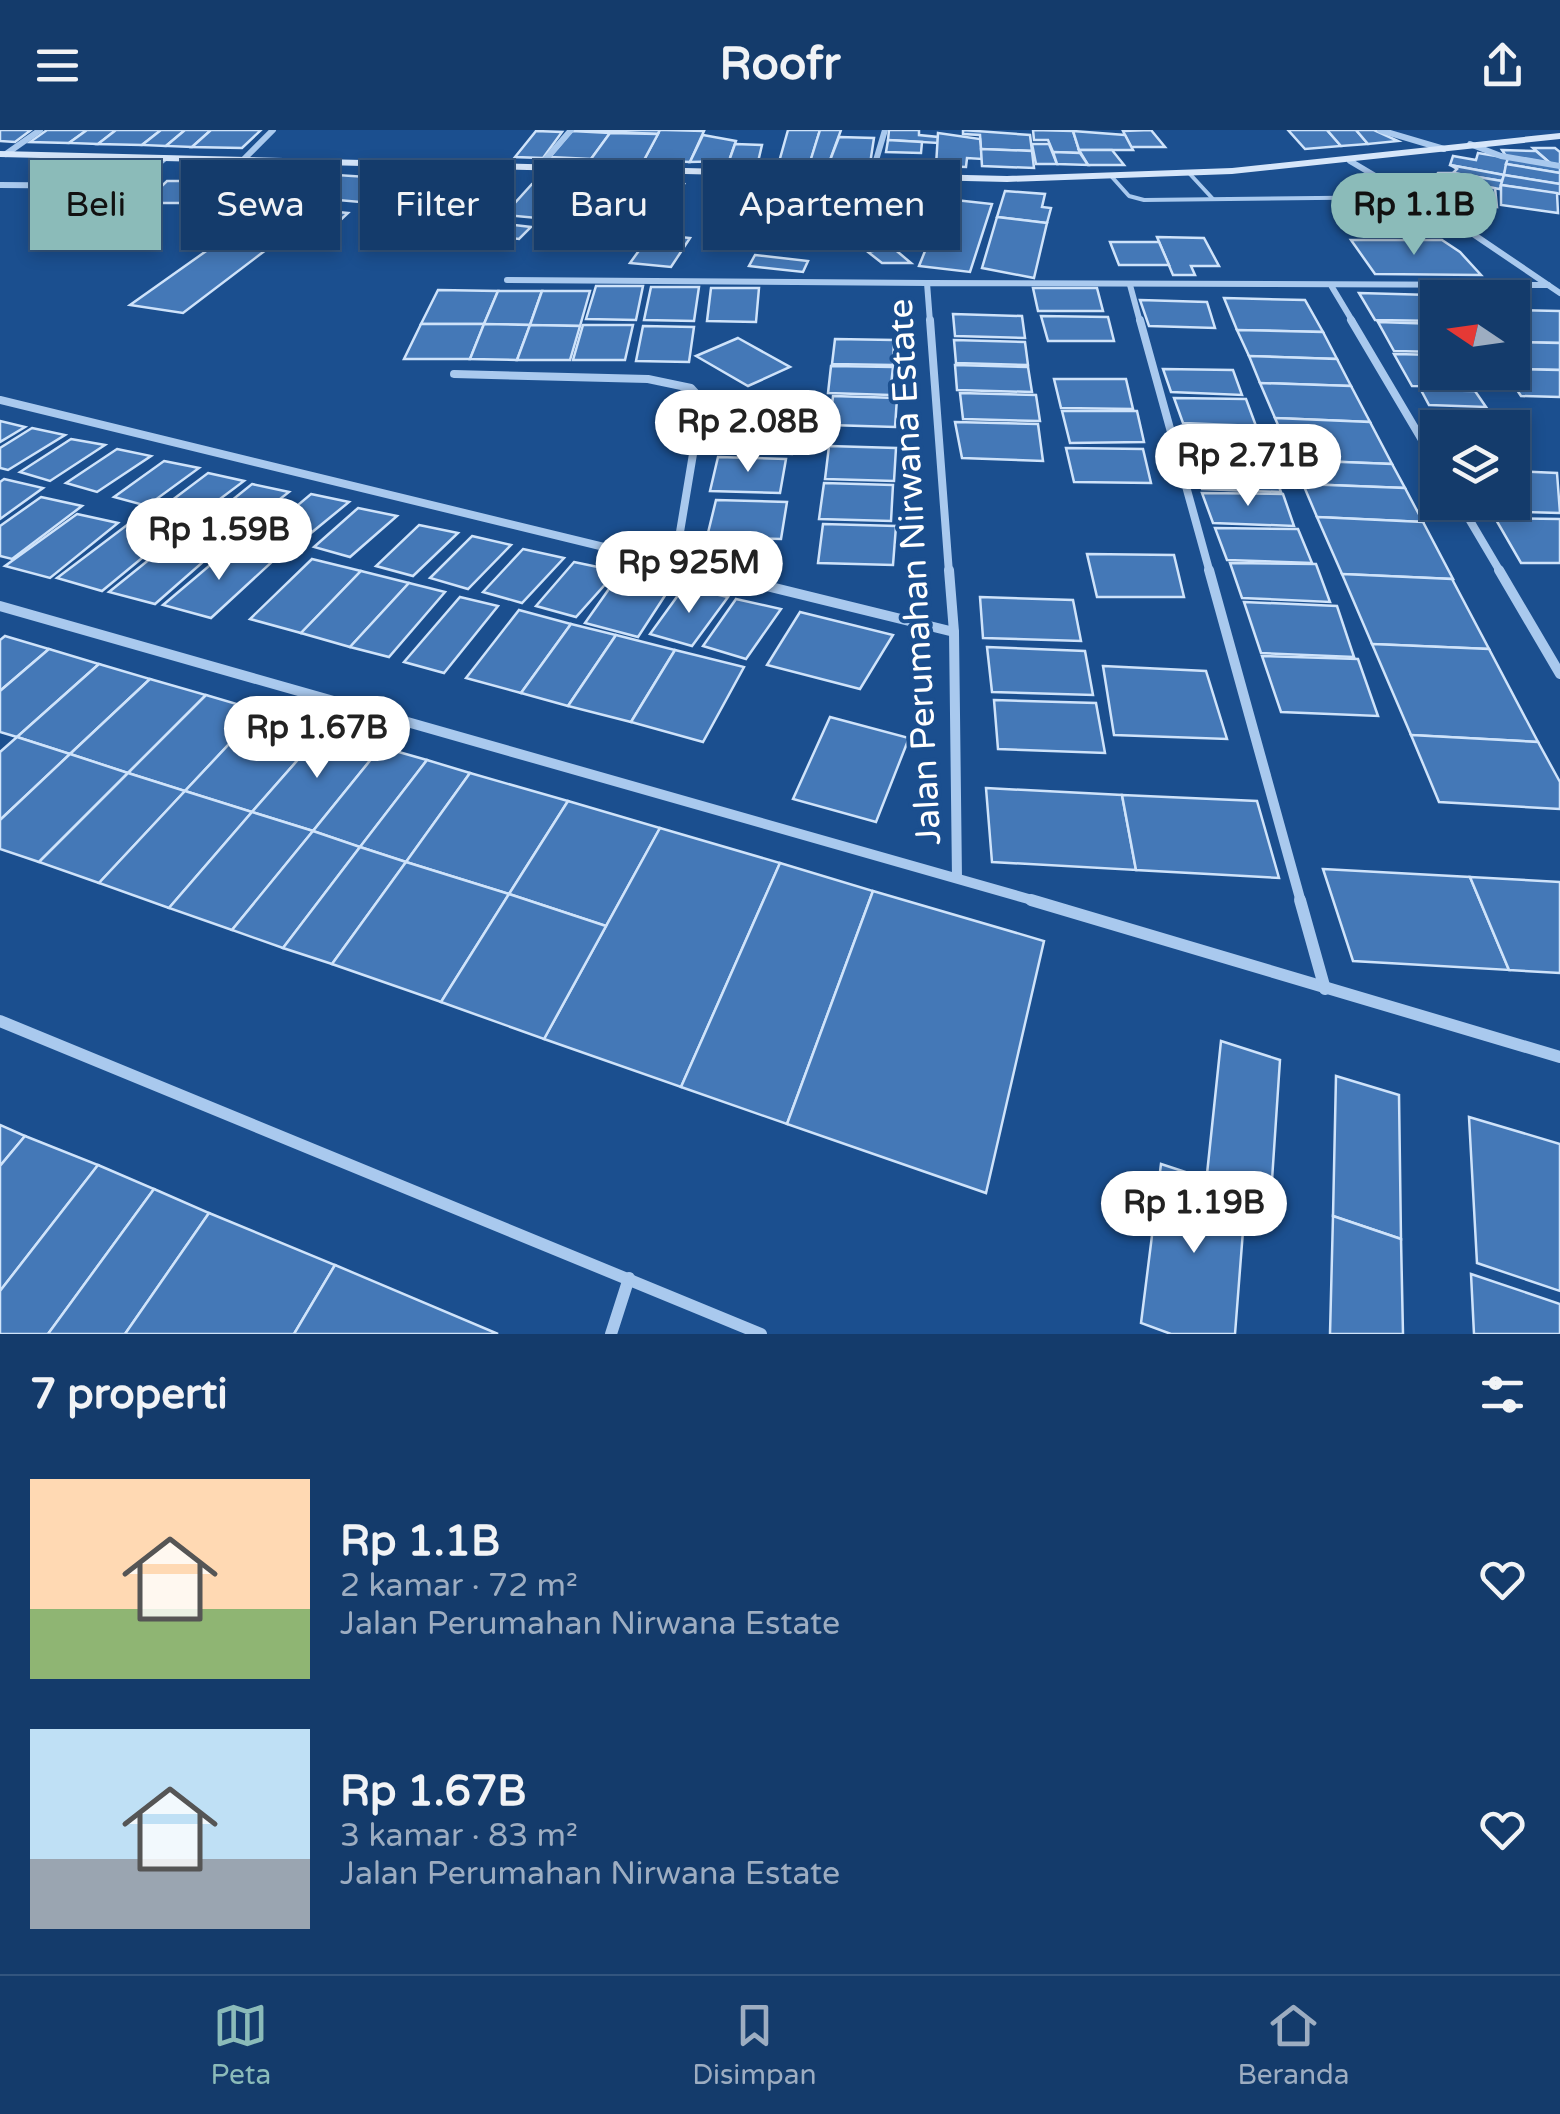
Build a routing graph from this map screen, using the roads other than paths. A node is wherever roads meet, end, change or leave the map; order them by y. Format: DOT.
graph roads {
  1 [pos="40,130"];
  2 [pos="272,130"];
  3 [pos="571,130"];
  4 [pos="885,130"];
  5 [pos="1380,130"];
  6 [pos="1545,134"];
  7 [pos="1560,136"];
  8 [pos="1470,144"];
  9 [pos="1444,148"];
  10 [pos="3,154"];
  11 [pos="164,159"];
  12 [pos="243,160"];
  13 [pos="545,160"];
  14 [pos="877,160"];
  15 [pos="340,162"];
  16 [pos="1350,162"];
  17 [pos="1560,166"];
  18 [pos="534,167"];
  19 [pos="1189,173"];
  20 [pos="960,177"];
  21 [pos="1112,177"];
  22 [pos="0,185"];
  23 [pos="1411,197"];
  24 [pos="1213,199"];
  25 [pos="507,280"];
  26 [pos="927,283"];
  27 [pos="1130,285"];
  28 [pos="1548,285"];
  29 [pos="1332,287"];
  30 [pos="1560,293"];
  31 [pos="454,374"];
  32 [pos="0,400"];
  33 [pos="1420,436"];
  34 [pos="1469,520"];
  35 [pos="674,562"];
  36 [pos="0,606"];
  37 [pos="954,632"];
  38 [pos="1560,674"];
  39 [pos="957,878"];
  40 [pos="1325,989"];
  41 [pos="0,1021"];
  42 [pos="1560,1057"];
  43 [pos="629,1278"];
  44 [pos="611,1334"];
  45 [pos="761,1334"];
  1 -- 10 [label="street"];
  2 -- 12 [label="street"];
  3 -- 13 [label="street"];
  4 -- 14 [label="street"];
  5 -- 9 [label="street"];
  6 -- 7 [label="main road"];
  6 -- 8 [label="main road"];
  8 -- 9 [label="main road"];
  8 -- 17 [label="street"];
  9 -- 16 [label="main road"];
  10 -- 11 [label="main road"];
  11 -- 12 [label="main road"];
  11 -- 22 [label="street"];
  15 -- 18 [label="main road"];
  16 -- 19 [label="main road"];
  16 -- 23 [label="street"];
  19 -- 21 [label="main road"];
  19 -- 24 [label="lane"];
  20 -- 21 [label="main road"];
  21 -- 24 [label="lane"];
  23 -- 24 [label="lane"];
  23 -- 28 [label="street"];
  25 -- 26 [label="street"];
  26 -- 27 [label="street, Jalan Perumahan Nirwana Estate"];
  26 -- 37 [label="street, Jalan Perumahan Nirwana Estate"];
  27 -- 29 [label="street, Jalan Perumahan Nirwana Estate"];
  27 -- 40 [label="street"];
  28 -- 29 [label="street, Jalan Perumahan Nirwana Estate"];
  28 -- 30 [label="street"];
  29 -- 33 [label="street"];
  31 -- 35 [label="street"];
  32 -- 35 [label="street"];
  34 -- 38 [label="street"];
  35 -- 37 [label="street"];
  36 -- 39 [label="street, Jalan Perumahan Nirwana Estate"];
  37 -- 39 [label="street, Jalan Perumahan Nirwana Estate"];
  39 -- 40 [label="street, Jalan Perumahan Nirwana Estate"];
  40 -- 42 [label="street, Jalan Perumahan Nirwana Estate"];
  41 -- 43 [label="street"];
  43 -- 44 [label="street"];
  43 -- 45 [label="street"];
}
